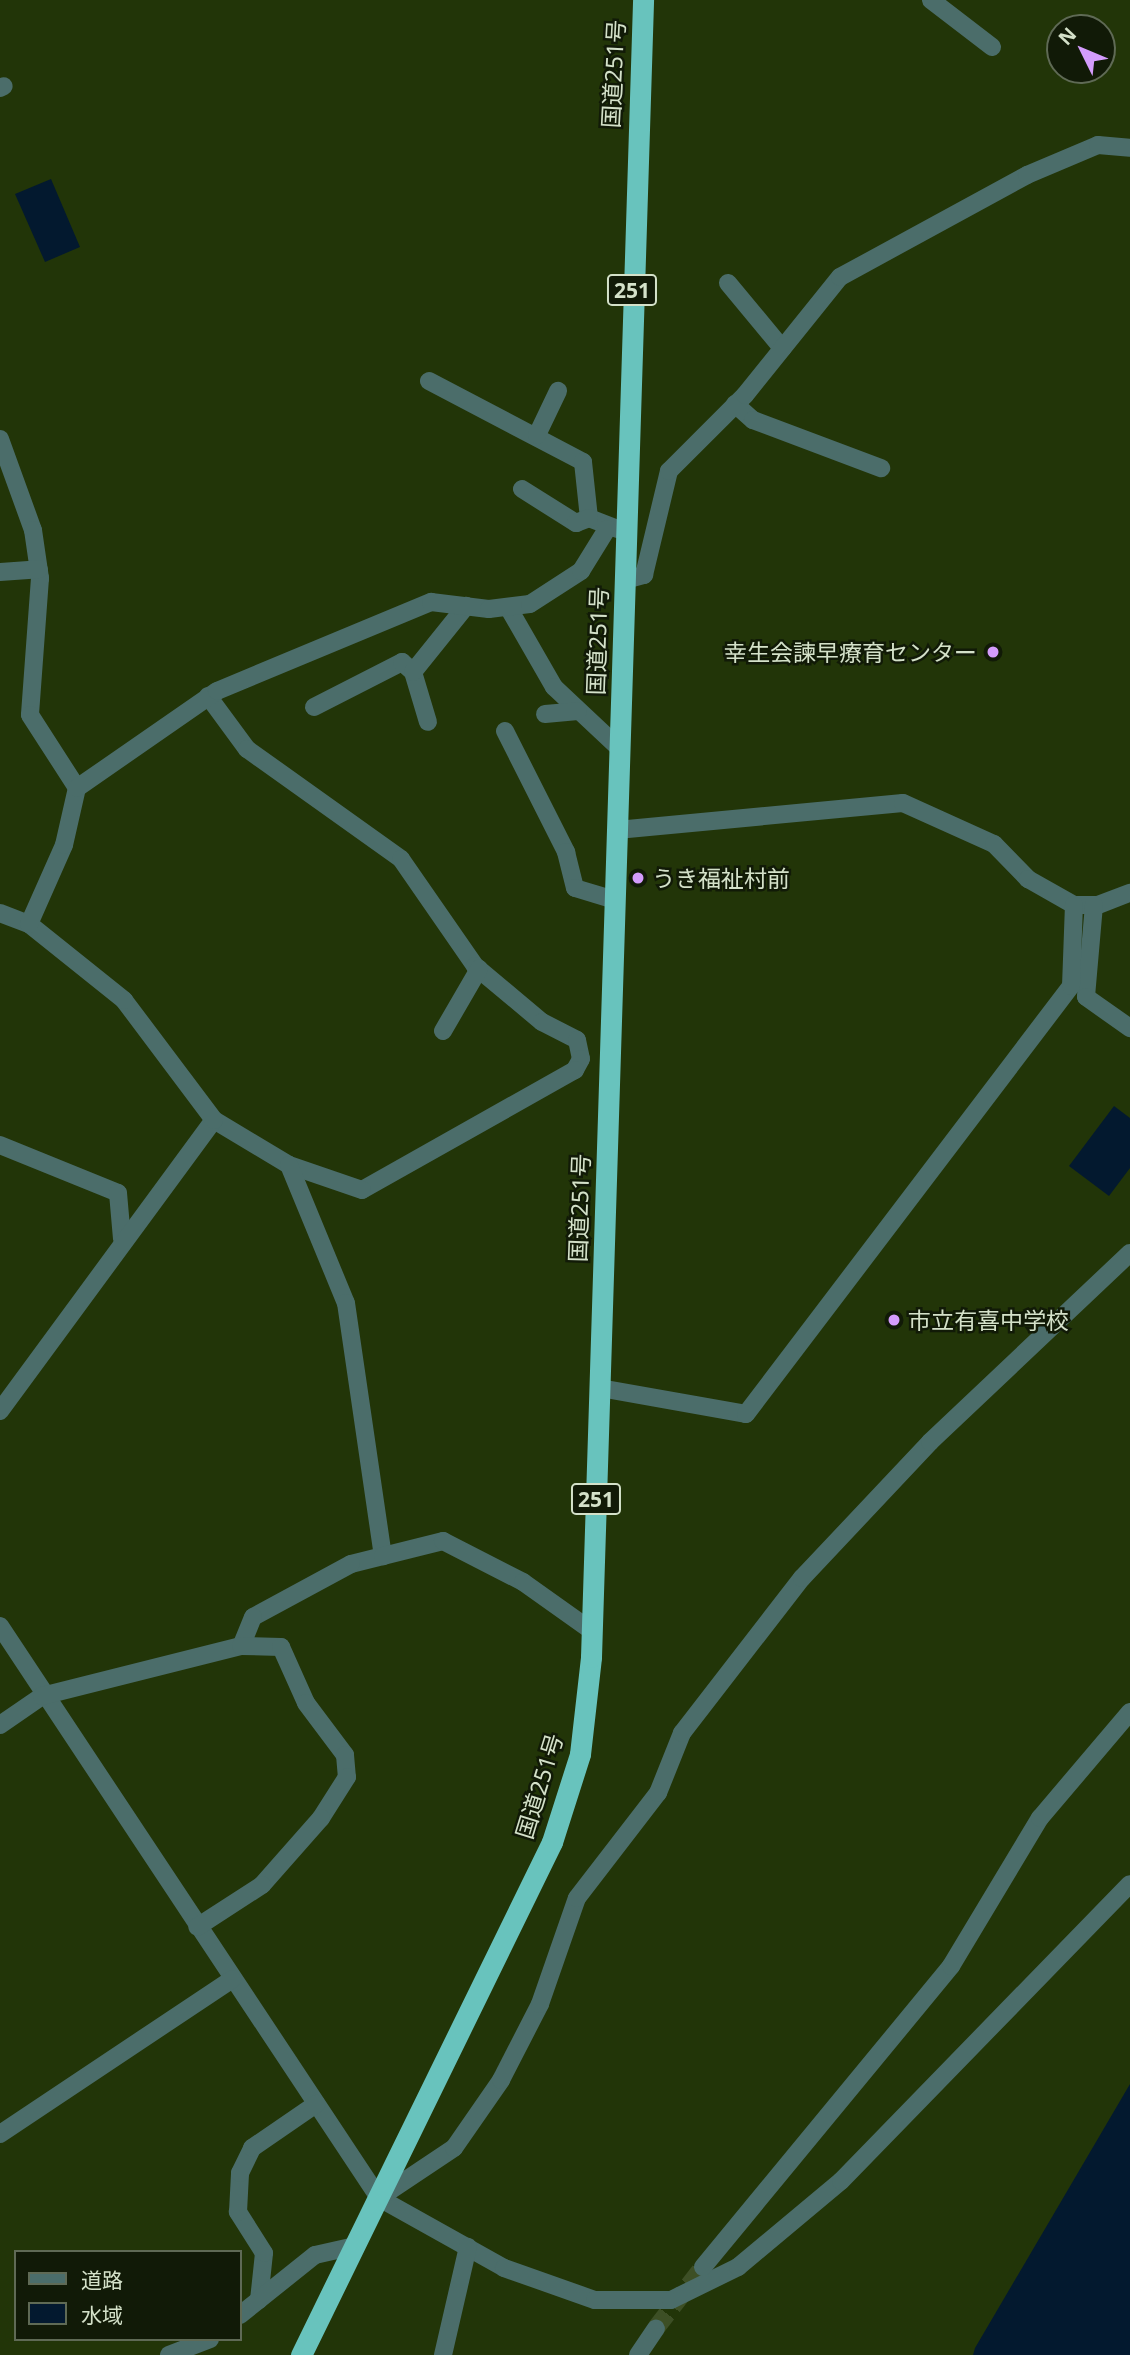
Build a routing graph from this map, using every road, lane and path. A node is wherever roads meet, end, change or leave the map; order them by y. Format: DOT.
graph roads {
  1 [pos="643,0"];
  2 [pos="931,0"];
  3 [pos="992,47"];
  4 [pos="1130,148"];
  5 [pos="728,283"];
  6 [pos="782,348"];
  7 [pos="429,381"];
  8 [pos="558,391"];
  9 [pos="735,404"];
  10 [pos="537,435"];
  11 [pos="0,439"];
  12 [pos="881,468"];
  13 [pos="522,489"];
  14 [pos="589,518"];
  15 [pos="617,529"];
  16 [pos="38,569"];
  17 [pos="0,572"];
  18 [pos="625,580"];
  19 [pos="467,606"];
  20 [pos="508,607"];
  21 [pos="413,672"];
  22 [pos="208,696"];
  23 [pos="314,707"];
  24 [pos="578,711"];
  25 [pos="545,714"];
  26 [pos="428,722"];
  27 [pos="505,731"];
  28 [pos="620,749"];
  29 [pos="77,788"];
  30 [pos="617,830"];
  31 [pos="1130,893"];
  32 [pos="615,900"];
  33 [pos="1074,905"];
  34 [pos="1094,905"];
  35 [pos="0,913"];
  36 [pos="29,924"];
  37 [pos="479,969"];
  38 [pos="1130,1028"];
  39 [pos="443,1031"];
  40 [pos="214,1120"];
  41 [pos="0,1145"];
  42 [pos="289,1165"];
  43 [pos="122,1239"];
  44 [pos="1130,1253"];
  45 [pos="600,1388"];
  46 [pos="0,1412"];
  47 [pos="383,1556"];
  48 [pos="0,1626"];
  49 [pos="592,1631"];
  50 [pos="241,1646"];
  51 [pos="43,1696"];
  52 [pos="1130,1712"];
  53 [pos="0,1725"];
  54 [pos="1130,1884"];
  55 [pos="197,1927"];
  56 [pos="232,1979"];
  57 [pos="316,2104"];
  58 [pos="0,2134"];
  59 [pos="379,2198"];
  60 [pos="355,2246"];
  61 [pos="468,2247"];
  62 [pos="703,2267"];
  63 [pos="260,2300"];
  64 [pos="242,2314"];
  65 [pos="656,2328"];
  66 [pos="205,2341"];
  67 [pos="169,2355"];
  68 [pos="301,2355"];
  69 [pos="443,2355"];
  70 [pos="638,2355"];
  1 -- 15 [label="highway, 国道251号 / 251"];
  2 -- 3 [label="street"];
  4 -- 6 [label="street"];
  5 -- 6 [label="street"];
  6 -- 9 [label="street"];
  7 -- 10 [label="street"];
  8 -- 10 [label="street"];
  9 -- 12 [label="street"];
  9 -- 18 [label="street"];
  10 -- 14 [label="street"];
  11 -- 16 [label="street"];
  13 -- 14 [label="street"];
  14 -- 15 [label="street"];
  15 -- 18 [label="highway, 国道251号 / 251"];
  15 -- 20 [label="street"];
  16 -- 17 [label="street"];
  16 -- 29 [label="street"];
  18 -- 28 [label="highway, 国道251号 / 251"];
  19 -- 20 [label="street"];
  19 -- 21 [label="street"];
  19 -- 22 [label="street"];
  20 -- 24 [label="street"];
  21 -- 23 [label="street"];
  21 -- 26 [label="street"];
  22 -- 29 [label="street"];
  22 -- 37 [label="street"];
  24 -- 25 [label="street"];
  24 -- 28 [label="street"];
  27 -- 32 [label="street"];
  28 -- 30 [label="highway, 国道251号 / 251"];
  29 -- 36 [label="street"];
  30 -- 32 [label="highway, 国道251号 / 251"];
  30 -- 33 [label="street"];
  31 -- 34 [label="street"];
  32 -- 45 [label="highway, 国道251号 / 251"];
  33 -- 34 [label="street"];
  33 -- 45 [label="street"];
  34 -- 38 [label="street"];
  35 -- 36 [label="street"];
  36 -- 40 [label="street"];
  37 -- 39 [label="street"];
  37 -- 42 [label="street"];
  40 -- 42 [label="street"];
  40 -- 43 [label="street"];
  41 -- 43 [label="street"];
  42 -- 47 [label="street"];
  43 -- 46 [label="street"];
  44 -- 59 [label="street"];
  45 -- 49 [label="highway, 国道251号 / 251"];
  47 -- 49 [label="street"];
  47 -- 50 [label="street"];
  48 -- 51 [label="street"];
  49 -- 59 [label="highway, 国道251号 / 251"];
  50 -- 51 [label="street"];
  50 -- 55 [label="street"];
  51 -- 53 [label="street"];
  51 -- 55 [label="street"];
  52 -- 62 [label="street"];
  54 -- 61 [label="street"];
  55 -- 56 [label="street"];
  56 -- 57 [label="street"];
  56 -- 58 [label="street"];
  57 -- 59 [label="street"];
  57 -- 63 [label="street"];
  59 -- 60 [label="highway, 国道251号 / 251"];
  59 -- 61 [label="street"];
  60 -- 63 [label="street"];
  60 -- 68 [label="highway, 国道251号 / 251"];
  61 -- 69 [label="street"];
  63 -- 64 [label="street"];
  65 -- 70 [label="street"];
  66 -- 67 [label="street"];
}
